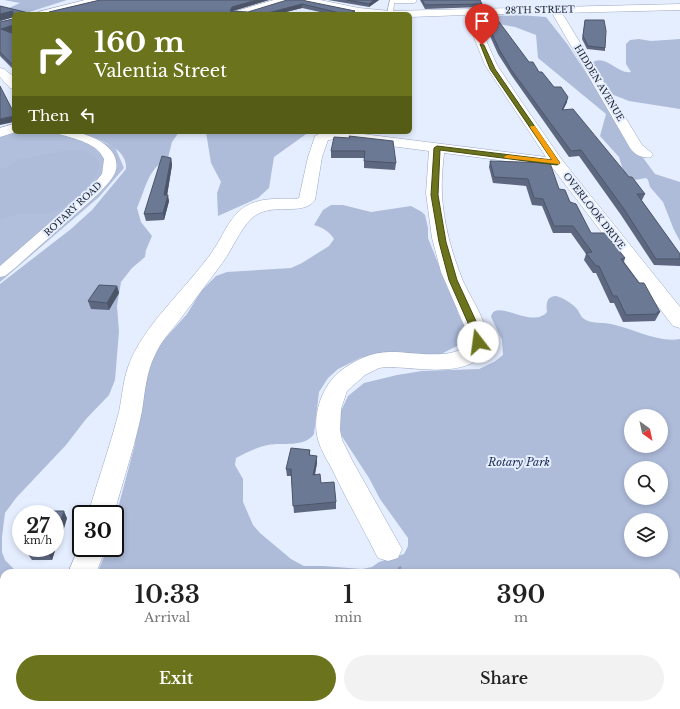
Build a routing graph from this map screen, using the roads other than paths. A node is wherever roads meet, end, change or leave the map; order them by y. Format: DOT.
graph roads {
  1 [pos="97,0"];
  2 [pos="284,0"];
  3 [pos="306,0"];
  4 [pos="414,1"];
  5 [pos="260,7"];
  6 [pos="680,7"];
  7 [pos="556,10"];
  8 [pos="50,12"];
  9 [pos="244,12"];
  10 [pos="270,12"];
  11 [pos="369,12"];
  12 [pos="390,12"];
  13 [pos="469,12"];
  14 [pos="412,14"];
  15 [pos="0,72"];
  16 [pos="12,82"];
  17 [pos="12,129"];
  18 [pos="0,133"];
  19 [pos="68,134"];
  20 [pos="383,137"];
  21 [pos="437,148"];
  22 [pos="646,154"];
  23 [pos="557,163"];
  24 [pos="0,273"];
  25 [pos="680,321"];
  26 [pos="104,505"];
  27 [pos="388,549"];
  28 [pos="88,557"];
  29 [pos="84,569"];
  1 -- 8 [label="street"];
  2 -- 5 [label="street"];
  3 -- 11 [label="street, 28TH STREET"];
  4 -- 12 [label="lane"];
  4 -- 14 [label="street"];
  5 -- 9 [label="street"];
  5 -- 10 [label="street"];
  6 -- 7 [label="street, 28TH STREET"];
  7 -- 13 [label="street, 28TH STREET"];
  7 -- 22 [label="street, HIDDEN AVENUE"];
  13 -- 14 [label="street, 28TH STREET"];
  13 -- 23 [label="street, OVERLOOK DRIVE"];
  15 -- 16 [label="street"];
  17 -- 18 [label="street"];
  19 -- 24 [label="street, ROTARY ROAD"];
  20 -- 21 [label="street"];
  20 -- 26 [label="street"];
  21 -- 23 [label="street"];
  21 -- 27 [label="street"];
  23 -- 25 [label="street, OVERLOOK DRIVE"];
  28 -- 29 [label="street"];
}
